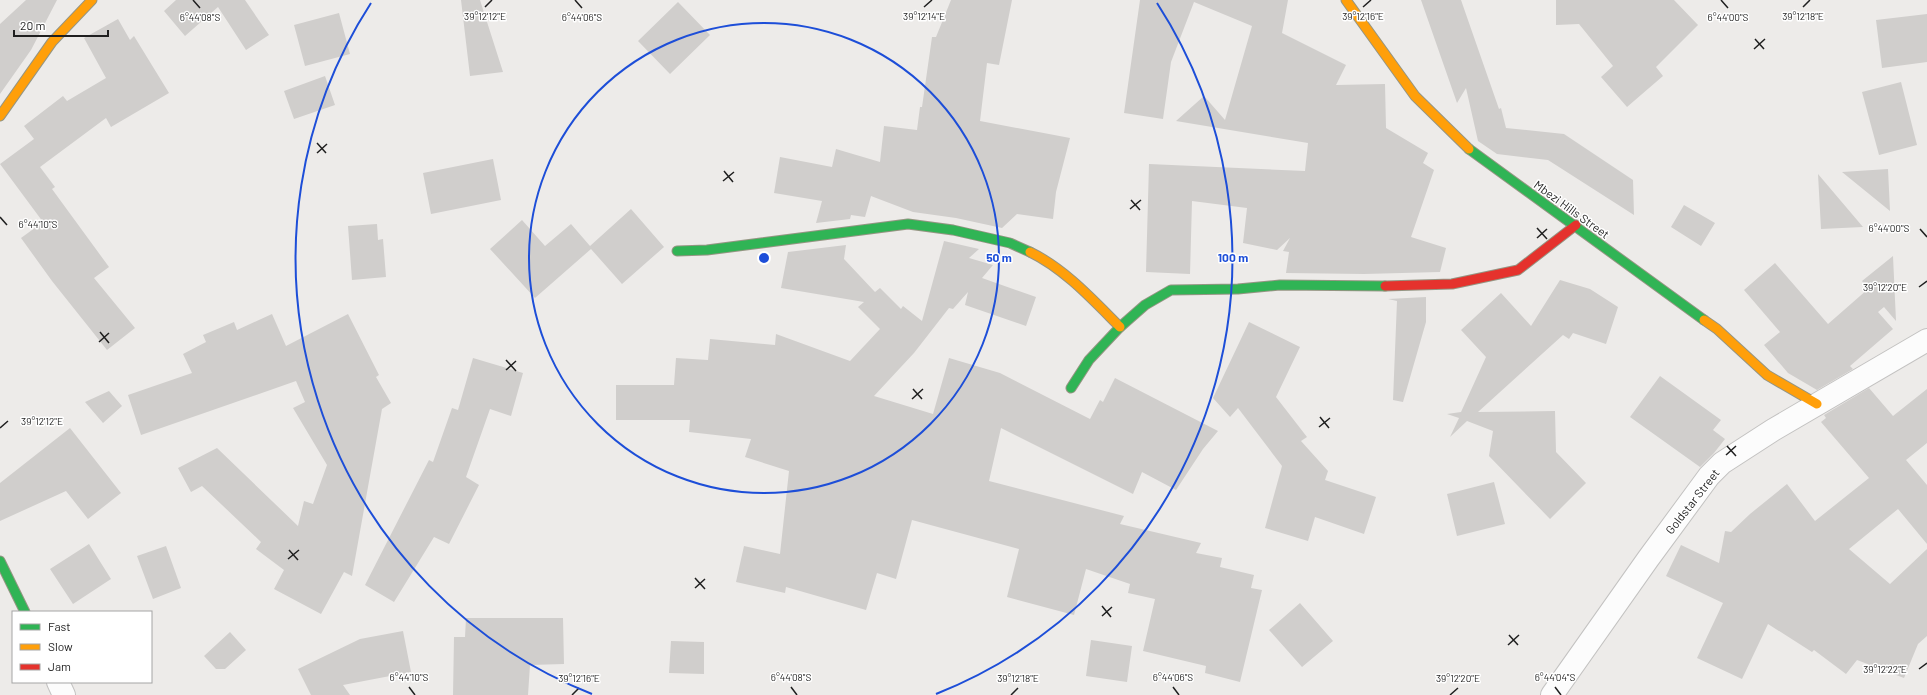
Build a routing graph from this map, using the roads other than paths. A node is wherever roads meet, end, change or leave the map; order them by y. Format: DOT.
graph roads {
  1 [pos="92,0"];
  2 [pos="1346,0"];
  3 [pos="0,116"];
  4 [pos="1576,225"];
  5 [pos="677,251"];
  6 [pos="1120,327"];
  7 [pos="1927,340"];
  8 [pos="1071,388"];
  9 [pos="1817,404"];
  10 [pos="0,560"];
  11 [pos="24,611"];
  12 [pos="58,683"];
  13 [pos="64,695"];
  14 [pos="1552,695"];
  1 -- 3 [label="street"];
  2 -- 4 [label="street, Mbezi Hills Street"];
  4 -- 6 [label="street"];
  4 -- 9 [label="street, Mbezi Hills Street"];
  5 -- 6 [label="street"];
  6 -- 8 [label="street"];
  7 -- 9 [label="street, Goldstar Street"];
  9 -- 14 [label="street, Goldstar Street"];
  10 -- 11 [label="street"];
  12 -- 13 [label="street"];
}
